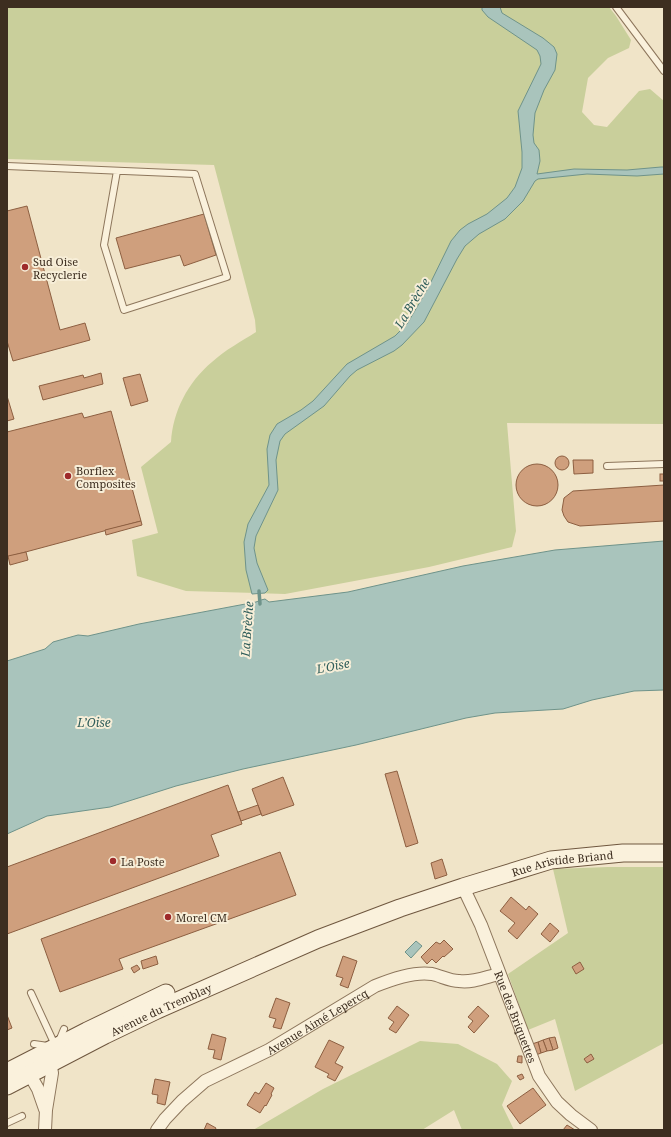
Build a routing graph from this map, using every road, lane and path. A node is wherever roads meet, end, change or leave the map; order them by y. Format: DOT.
graph roads {
  1 [pos="616,7"];
  2 [pos="664,71"];
  3 [pos="7,166"];
  4 [pos="117,171"];
  5 [pos="664,464"];
  6 [pos="607,466"];
  7 [pos="664,853"];
  8 [pos="463,887"];
  9 [pos="499,974"];
  10 [pos="31,993"];
  11 [pos="64,1029"];
  12 [pos="48,1055"];
  13 [pos="7,1072"];
  14 [pos="29,1074"];
  15 [pos="7,1086"];
  16 [pos="46,1110"];
  17 [pos="22,1116"];
  18 [pos="7,1123"];
  19 [pos="45,1130"];
  20 [pos="157,1130"];
  21 [pos="591,1130"];
  1 -- 2 [label="lane"];
  3 -- 4 [label="lane"];
  4 -- 4 [label="lane"];
  5 -- 6 [label="lane"];
  7 -- 8 [label="main road, Rue Aristide Briand"];
  8 -- 9 [label="street, Rue des Briquettes"];
  8 -- 12 [label="main road, Avenue du Tremblay"];
  9 -- 20 [label="street, Avenue Aimé Lepercq"];
  9 -- 21 [label="street, Rue des Briquettes"];
  10 -- 12 [label="lane"];
  11 -- 12 [label="lane"];
  12 -- 14 [label="main road, Avenue du Tremblay"];
  12 -- 16 [label="street"];
  13 -- 14 [label="main road, Avenue du Tremblay"];
  14 -- 15 [label="main road, Avenue du Tremblay"];
  14 -- 16 [label="street"];
  16 -- 19 [label="street"];
  17 -- 18 [label="lane"];
}
